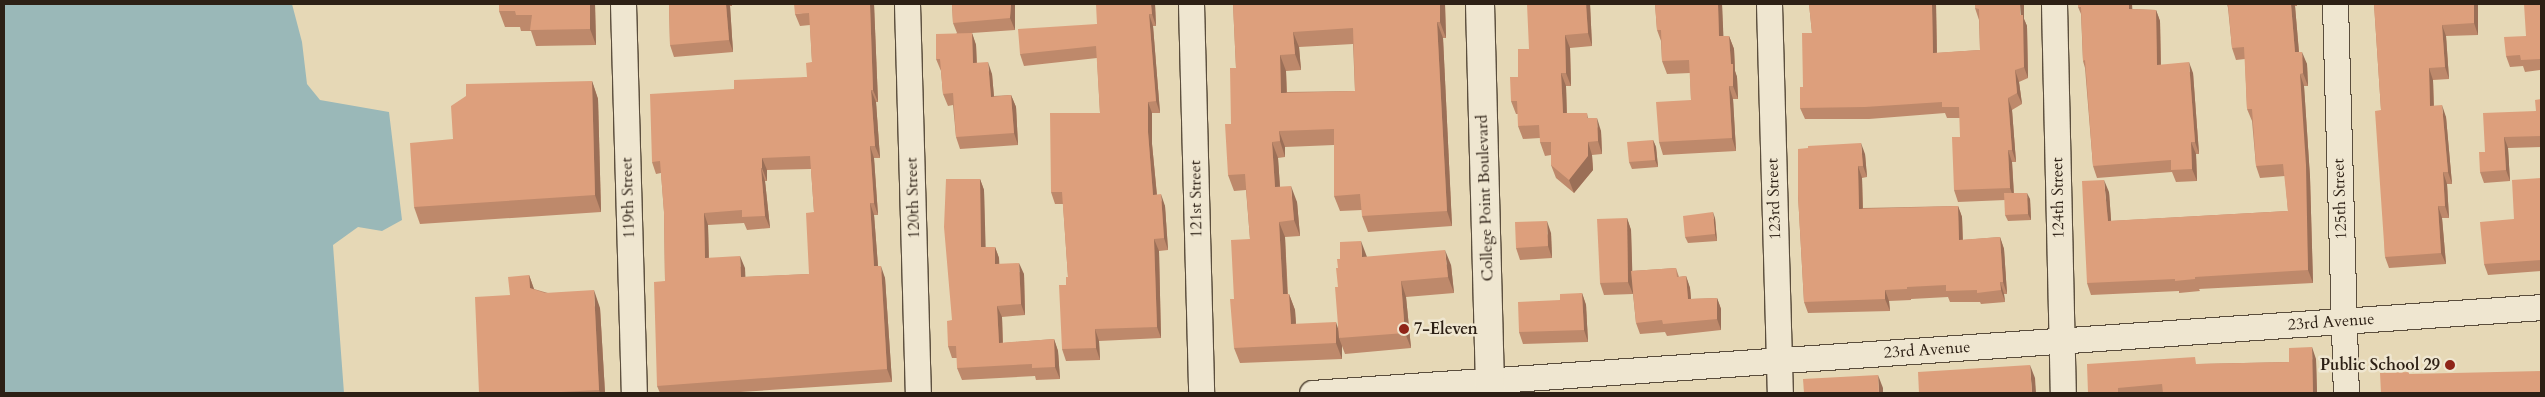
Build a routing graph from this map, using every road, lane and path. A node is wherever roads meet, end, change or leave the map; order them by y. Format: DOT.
graph roads {
  1 [pos="623,4"];
  2 [pos="907,4"];
  3 [pos="1191,4"];
  4 [pos="1480,4"];
  5 [pos="1769,4"];
  6 [pos="2054,4"];
  7 [pos="2335,4"];
  8 [pos="2541,307"];
  9 [pos="2344,321"];
  10 [pos="2062,341"];
  11 [pos="1779,361"];
  12 [pos="1490,387"];
  13 [pos="634,393"];
  14 [pos="918,393"];
  15 [pos="1201,393"];
  16 [pos="1312,393"];
  17 [pos="1780,393"];
  18 [pos="2063,393"];
  19 [pos="2346,393"];
  1 -- 13 [label="street, 119th Street"];
  2 -- 14 [label="street, 120th Street"];
  3 -- 15 [label="street, 121st Street"];
  4 -- 12 [label="street, College Point Boulevard"];
  5 -- 11 [label="street, 123rd Street"];
  6 -- 10 [label="street, 124th Street"];
  7 -- 9 [label="street, 125th Street"];
  8 -- 9 [label="street, 23rd Avenue"];
  9 -- 10 [label="street, 23rd Avenue"];
  9 -- 19 [label="street, 125th Street"];
  10 -- 11 [label="street, 23rd Avenue"];
  10 -- 18 [label="street, 124th Street"];
  11 -- 12 [label="street, 23rd Avenue"];
  11 -- 17 [label="street, 123rd Street"];
  12 -- 16 [label="street, 23rd Avenue"];
}
